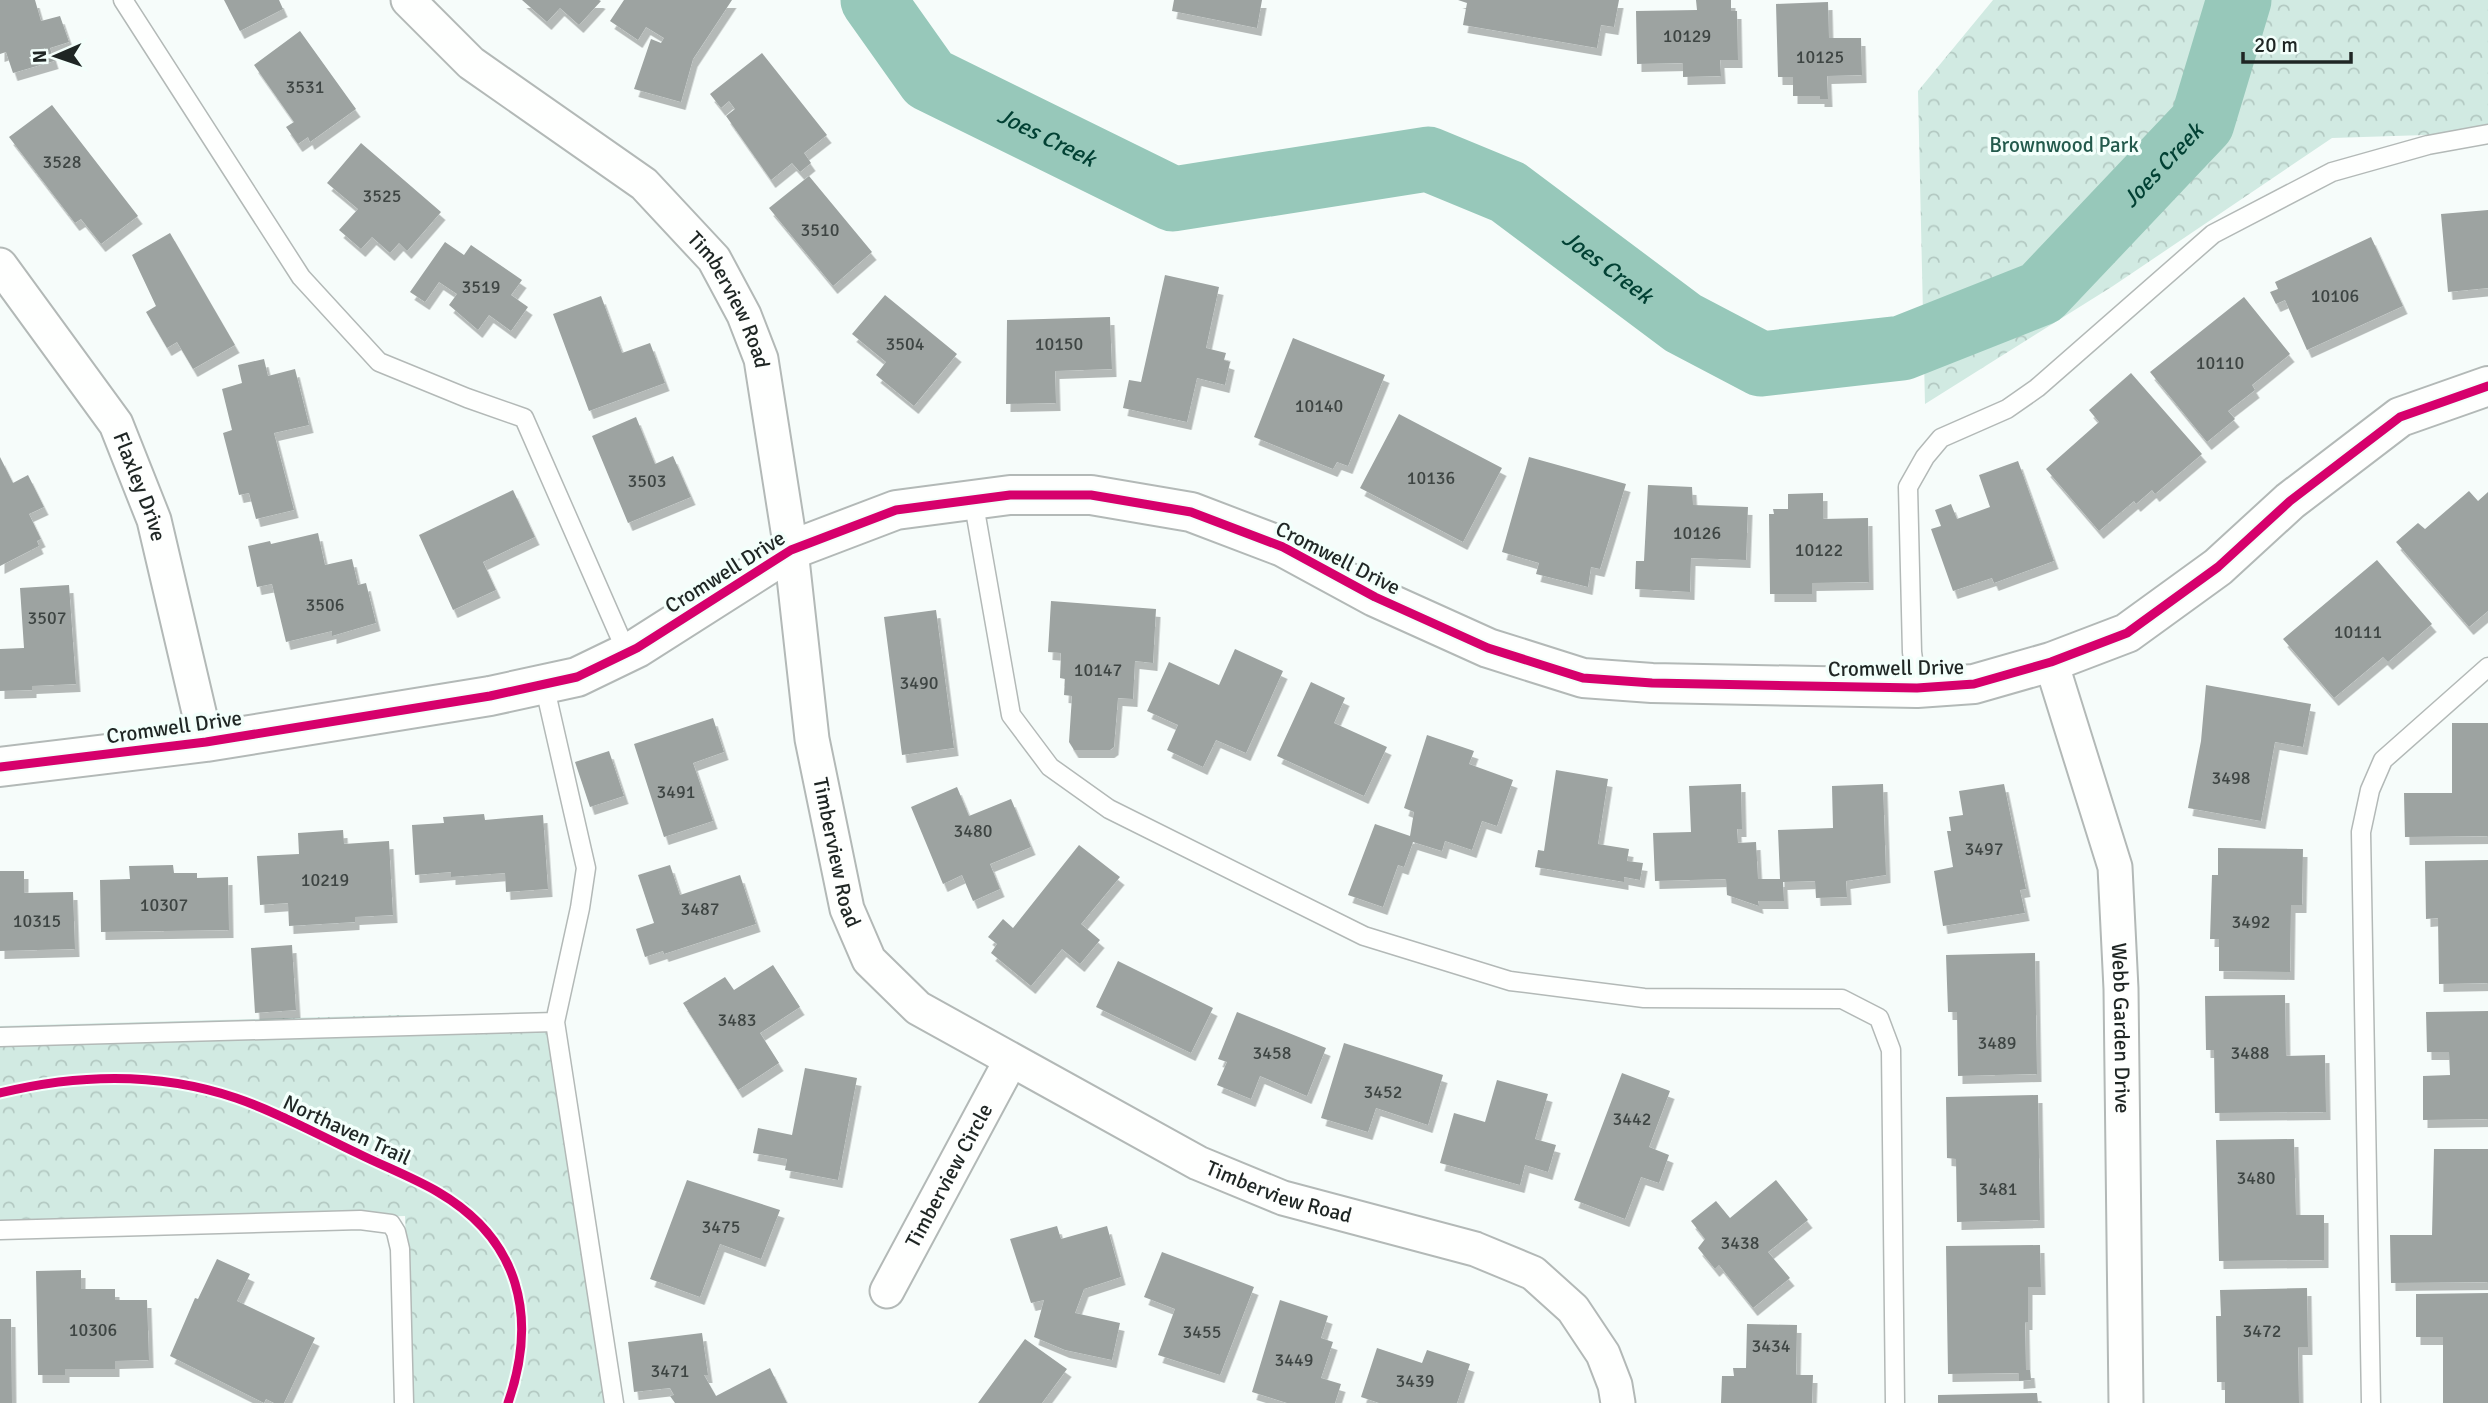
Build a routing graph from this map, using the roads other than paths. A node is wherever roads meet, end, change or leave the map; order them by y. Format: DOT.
graph roads {
  1 [pos="123,0"];
  2 [pos="408,0"];
  3 [pos="2488,134"];
  4 [pos="0,265"];
  5 [pos="2488,386"];
  6 [pos="973,499"];
  7 [pos="791,550"];
  8 [pos="627,653"];
  9 [pos="2051,662"];
  10 [pos="2488,667"];
  11 [pos="544,684"];
  12 [pos="1917,688"];
  13 [pos="206,742"];
  14 [pos="0,766"];
  15 [pos="555,1022"];
  16 [pos="0,1037"];
  17 [pos="1011,1060"];
  18 [pos="0,1230"];
  19 [pos="887,1291"];
  20 [pos="404,1403"];
  21 [pos="614,1403"];
  22 [pos="1618,1403"];
  23 [pos="1895,1403"];
  24 [pos="2126,1403"];
  25 [pos="2371,1403"];
  1 -- 8 [label="lane"];
  2 -- 7 [label="street, Timberview Road"];
  3 -- 12 [label="lane"];
  4 -- 13 [label="street, Flaxley Drive"];
  5 -- 9 [label="street, Cromwell Drive"];
  6 -- 7 [label="street, Cromwell Drive"];
  6 -- 12 [label="street, Cromwell Drive"];
  6 -- 23 [label="lane"];
  7 -- 8 [label="street, Cromwell Drive"];
  7 -- 17 [label="street, Timberview Road"];
  8 -- 11 [label="street, Cromwell Drive"];
  9 -- 12 [label="street, Cromwell Drive"];
  9 -- 24 [label="street, Webb Garden Drive"];
  10 -- 25 [label="lane"];
  11 -- 13 [label="street, Cromwell Drive"];
  11 -- 15 [label="lane"];
  13 -- 14 [label="street, Cromwell Drive"];
  15 -- 16 [label="lane"];
  15 -- 21 [label="lane"];
  17 -- 19 [label="street, Timberview Circle"];
  17 -- 22 [label="street, Timberview Road"];
  18 -- 20 [label="lane"];
}
